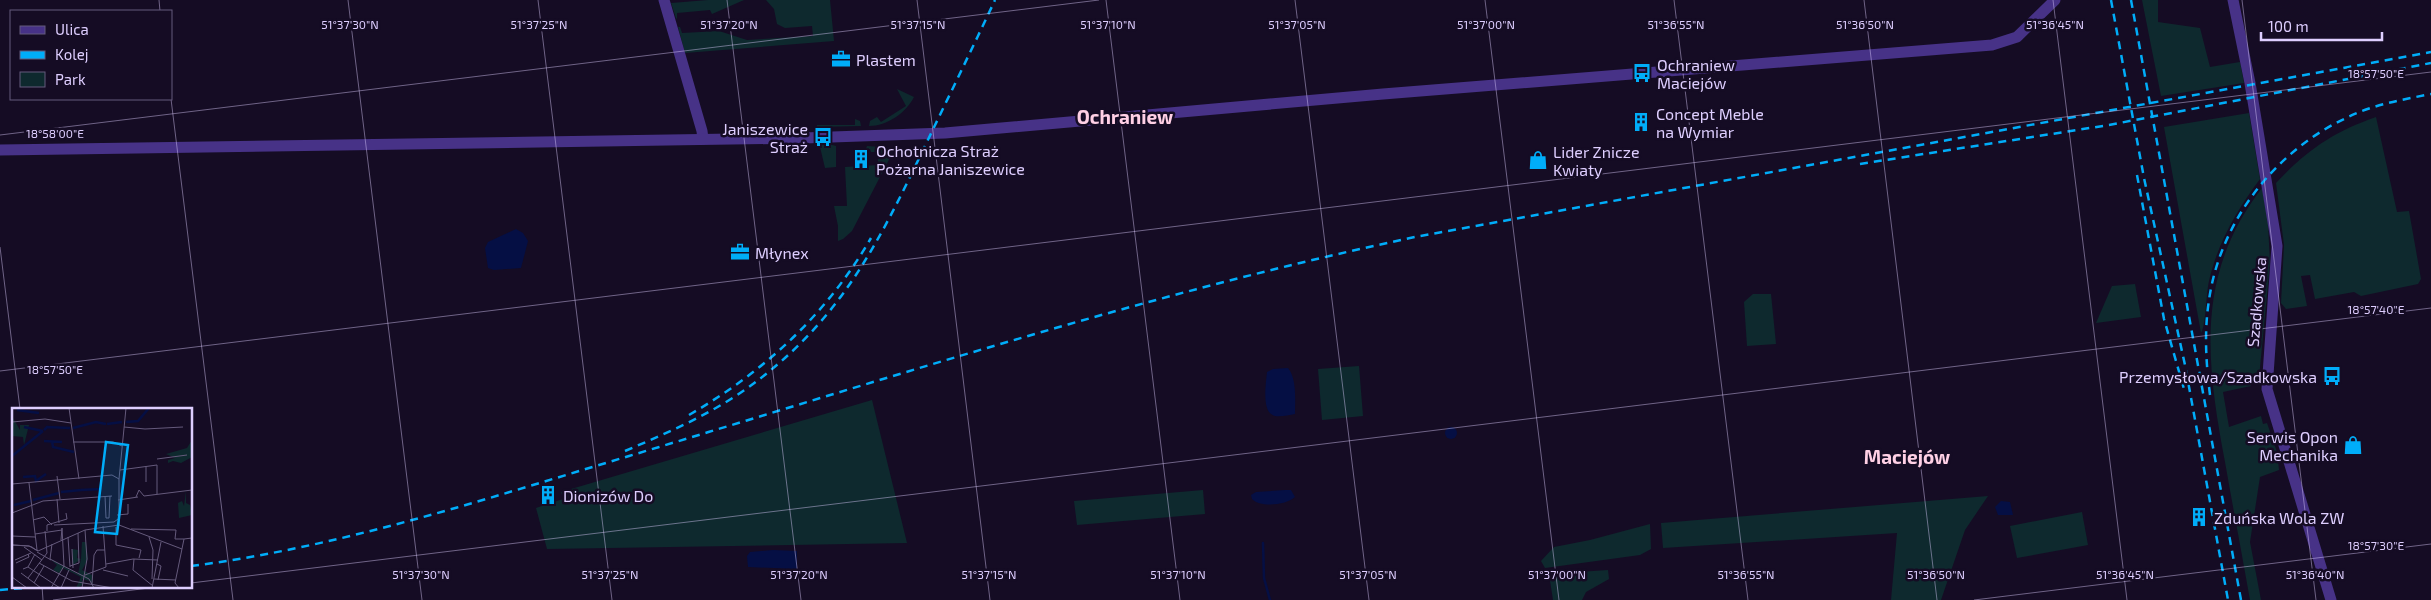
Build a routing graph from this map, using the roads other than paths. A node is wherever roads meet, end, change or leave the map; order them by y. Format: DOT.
graph roads {
  1 [pos="664,0"];
  2 [pos="2056,0"];
  3 [pos="2234,0"];
  4 [pos="703,139"];
  5 [pos="0,150"];
  6 [pos="2331,600"];
  1 -- 4 [label="street"];
  2 -- 4 [label="street"];
  3 -- 6 [label="street, Szadkowska"];
  4 -- 5 [label="street"];
}
